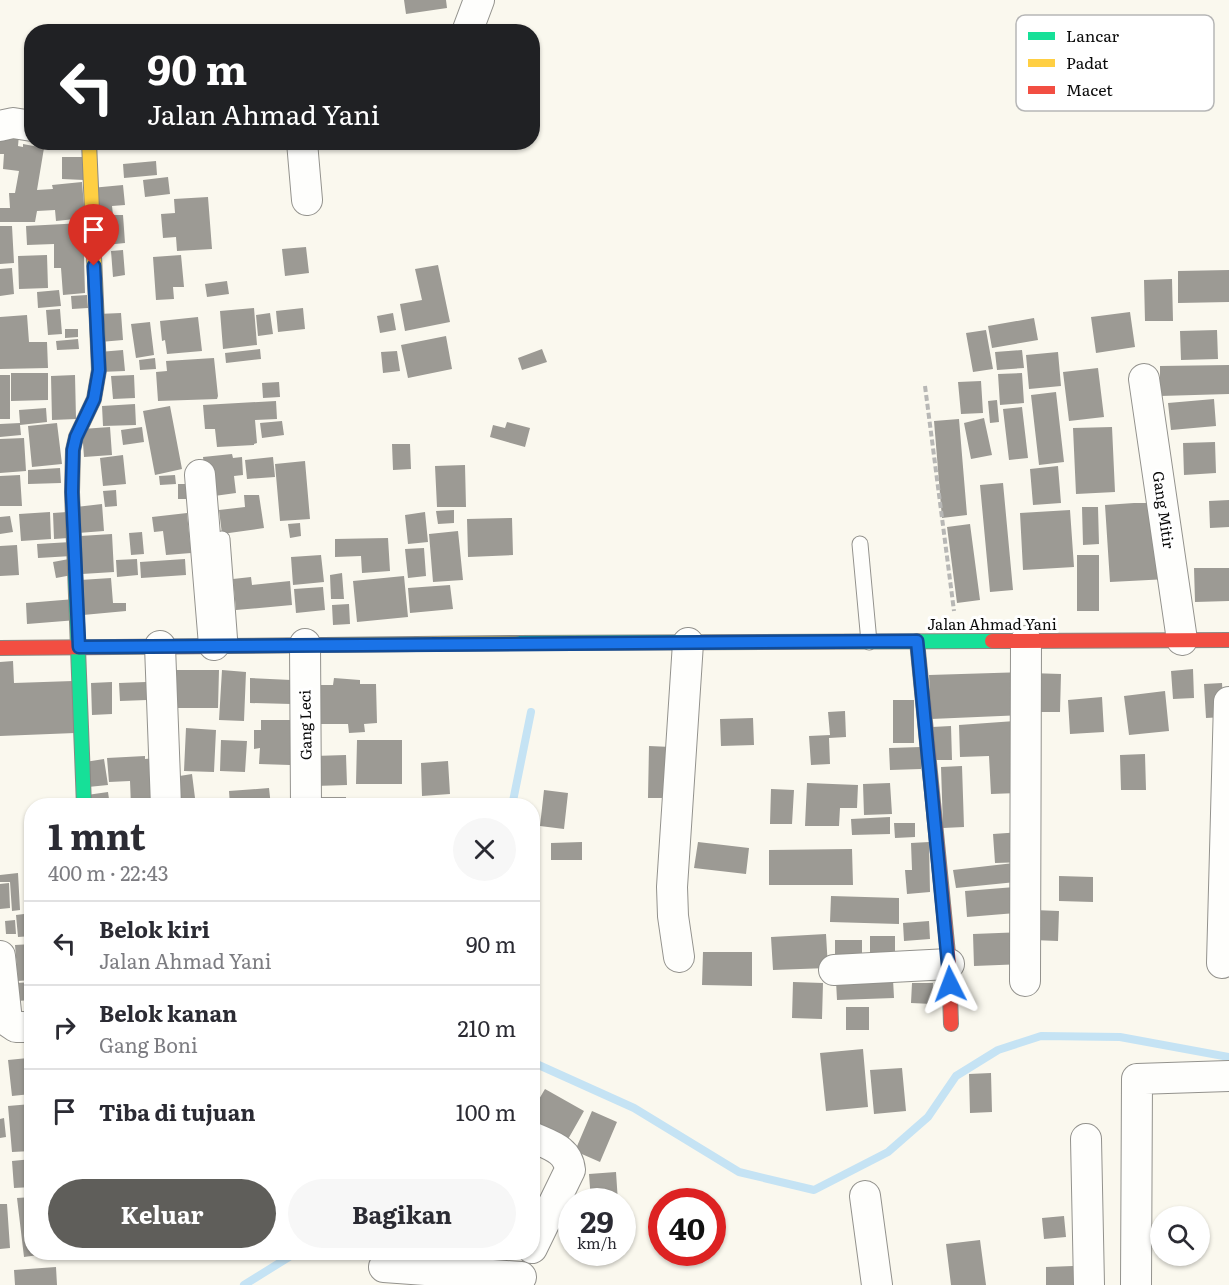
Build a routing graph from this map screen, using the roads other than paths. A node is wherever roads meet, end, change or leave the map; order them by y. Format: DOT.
graph roads {
  1 [pos="479,0"];
  2 [pos="470,24"];
  3 [pos="24,125"];
  4 [pos="0,126"];
  5 [pos="89,150"];
  6 [pos="303,150"];
  7 [pos="307,200"];
  8 [pos="1144,379"];
  9 [pos="200,475"];
  10 [pos="222,539"];
  11 [pos="860,544"];
  12 [pos="1182,640"];
  13 [pos="1229,640"];
  14 [pos="917,641"];
  15 [pos="1026,641"];
  16 [pos="869,642"];
  17 [pos="688,643"];
  18 [pos="305,644"];
  19 [pos="222,645"];
  20 [pos="160,646"];
  21 [pos="0,647"];
  22 [pos="79,647"];
  23 [pos="1229,702"];
  24 [pos="84,798"];
  25 [pos="165,798"];
  26 [pos="306,798"];
  27 [pos="0,956"];
  28 [pos="679,957"];
  29 [pos="1222,963"];
  30 [pos="949,964"];
  31 [pos="834,970"];
  32 [pos="1025,981"];
  33 [pos="951,1024"];
  34 [pos="24,1027"];
  35 [pos="1229,1076"];
  36 [pos="1086,1139"];
  37 [pos="540,1141"];
  38 [pos="865,1196"];
  39 [pos="540,1232"];
  40 [pos="384,1268"];
  41 [pos="526,1272"];
  42 [pos="877,1285"];
  43 [pos="1089,1285"];
  44 [pos="1136,1285"];
  1 -- 2 [label="street"];
  3 -- 4 [label="street"];
  5 -- 22 [label="main road"];
  6 -- 7 [label="street"];
  8 -- 12 [label="street, Gang Mitir"];
  9 -- 19 [label="street"];
  10 -- 19 [label="lane"];
  11 -- 16 [label="lane"];
  12 -- 13 [label="main road, Jalan Ahmad Yani"];
  12 -- 15 [label="main road, Jalan Ahmad Yani"];
  14 -- 15 [label="main road, Jalan Ahmad Yani"];
  14 -- 16 [label="main road, Jalan Ahmad Yani"];
  14 -- 30 [label="main road"];
  15 -- 32 [label="street"];
  16 -- 17 [label="main road, Jalan Ahmad Yani"];
  17 -- 18 [label="main road, Jalan Ahmad Yani"];
  17 -- 28 [label="street"];
  18 -- 19 [label="main road, Jalan Ahmad Yani"];
  18 -- 26 [label="street, Gang Leci"];
  19 -- 20 [label="main road, Jalan Ahmad Yani"];
  20 -- 22 [label="main road, Jalan Ahmad Yani"];
  20 -- 25 [label="street"];
  21 -- 22 [label="main road, Jalan Ahmad Yani"];
  22 -- 24 [label="main road"];
  23 -- 29 [label="street"];
  27 -- 34 [label="street"];
  30 -- 31 [label="street"];
  30 -- 33 [label="main road"];
  35 -- 44 [label="street"];
  36 -- 43 [label="street"];
  37 -- 39 [label="street"];
  38 -- 42 [label="street"];
  40 -- 41 [label="street"];
}
